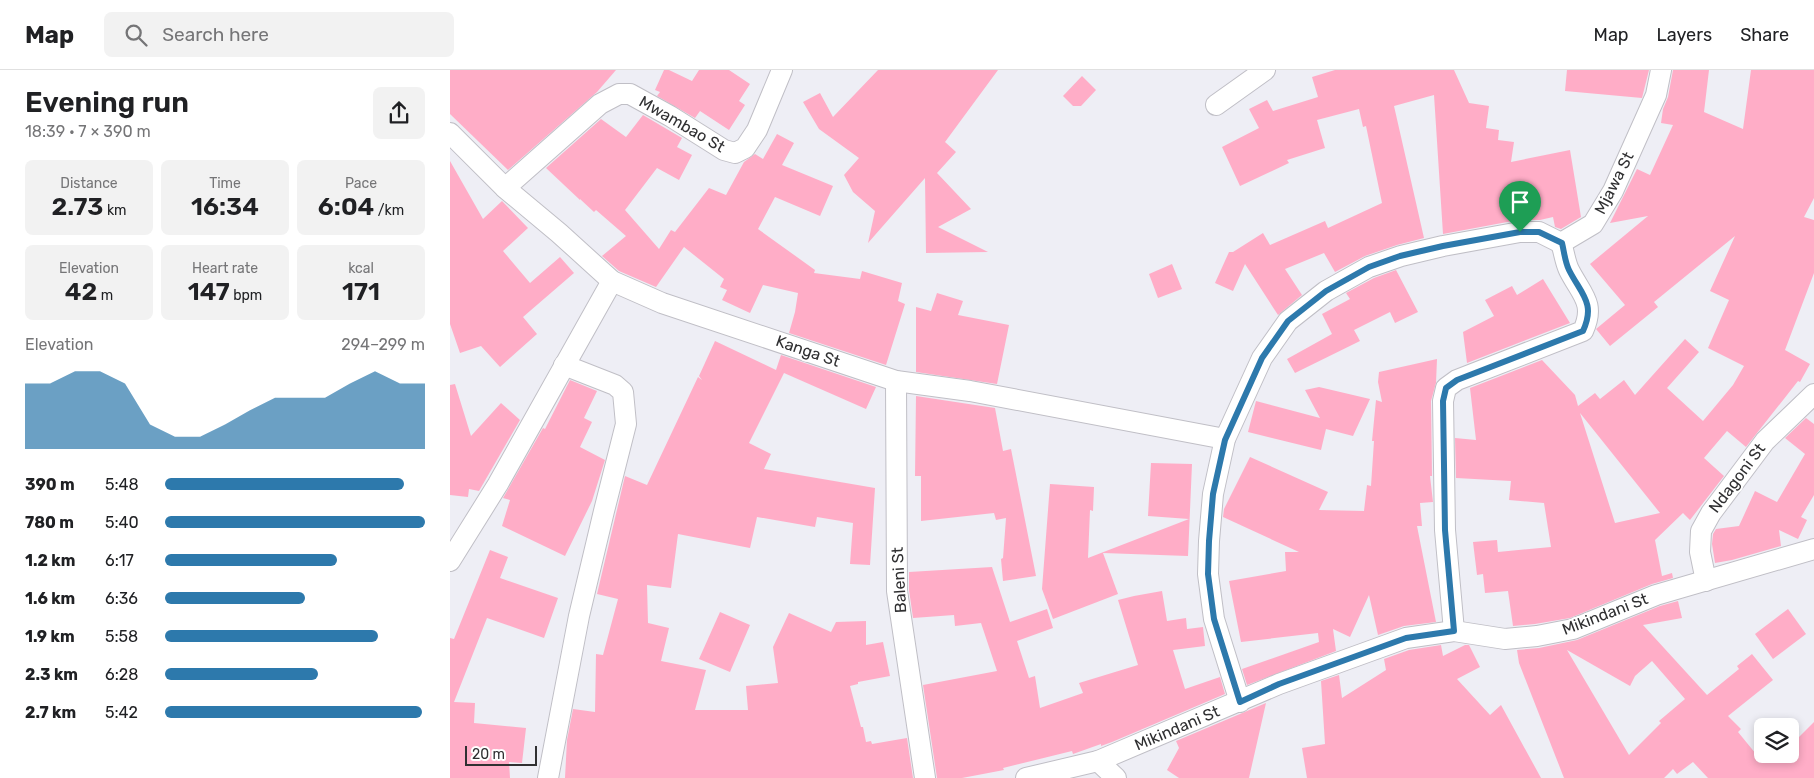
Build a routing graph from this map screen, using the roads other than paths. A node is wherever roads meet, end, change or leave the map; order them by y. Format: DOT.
graph roads {
  1 [pos="782,70"];
  2 [pos="1265,70"];
  3 [pos="1662,70"];
  4 [pos="1216,105"];
  5 [pos="450,133"];
  6 [pos="505,188"];
  7 [pos="1562,243"];
  8 [pos="612,281"];
  9 [pos="564,365"];
  10 [pos="896,381"];
  11 [pos="1814,394"];
  12 [pos="1225,440"];
  13 [pos="1814,549"];
  14 [pos="450,561"];
  15 [pos="1706,581"];
  16 [pos="1454,631"];
  17 [pos="1240,702"];
  18 [pos="1098,761"];
  19 [pos="548,778"];
  20 [pos="925,778"];
  21 [pos="1026,778"];
  22 [pos="1116,778"];
  1 -- 6 [label="street, Mwambao St"];
  2 -- 4 [label="street"];
  3 -- 7 [label="street, Mjawa St"];
  5 -- 6 [label="street, Kanga St"];
  6 -- 8 [label="street, Kanga St"];
  7 -- 12 [label="street"];
  7 -- 16 [label="street"];
  8 -- 9 [label="street"];
  8 -- 10 [label="street, Kanga St"];
  9 -- 14 [label="street"];
  9 -- 19 [label="street"];
  10 -- 12 [label="street, Kanga St"];
  10 -- 20 [label="street, Baleni St"];
  11 -- 15 [label="street, Ndagoni St"];
  12 -- 17 [label="street"];
  13 -- 15 [label="street, Mikindani St"];
  15 -- 16 [label="street, Mikindani St"];
  16 -- 17 [label="street, Mikindani St"];
  17 -- 18 [label="street, Mikindani St"];
  18 -- 21 [label="street, Mikindani St"];
  18 -- 22 [label="street"];
}
